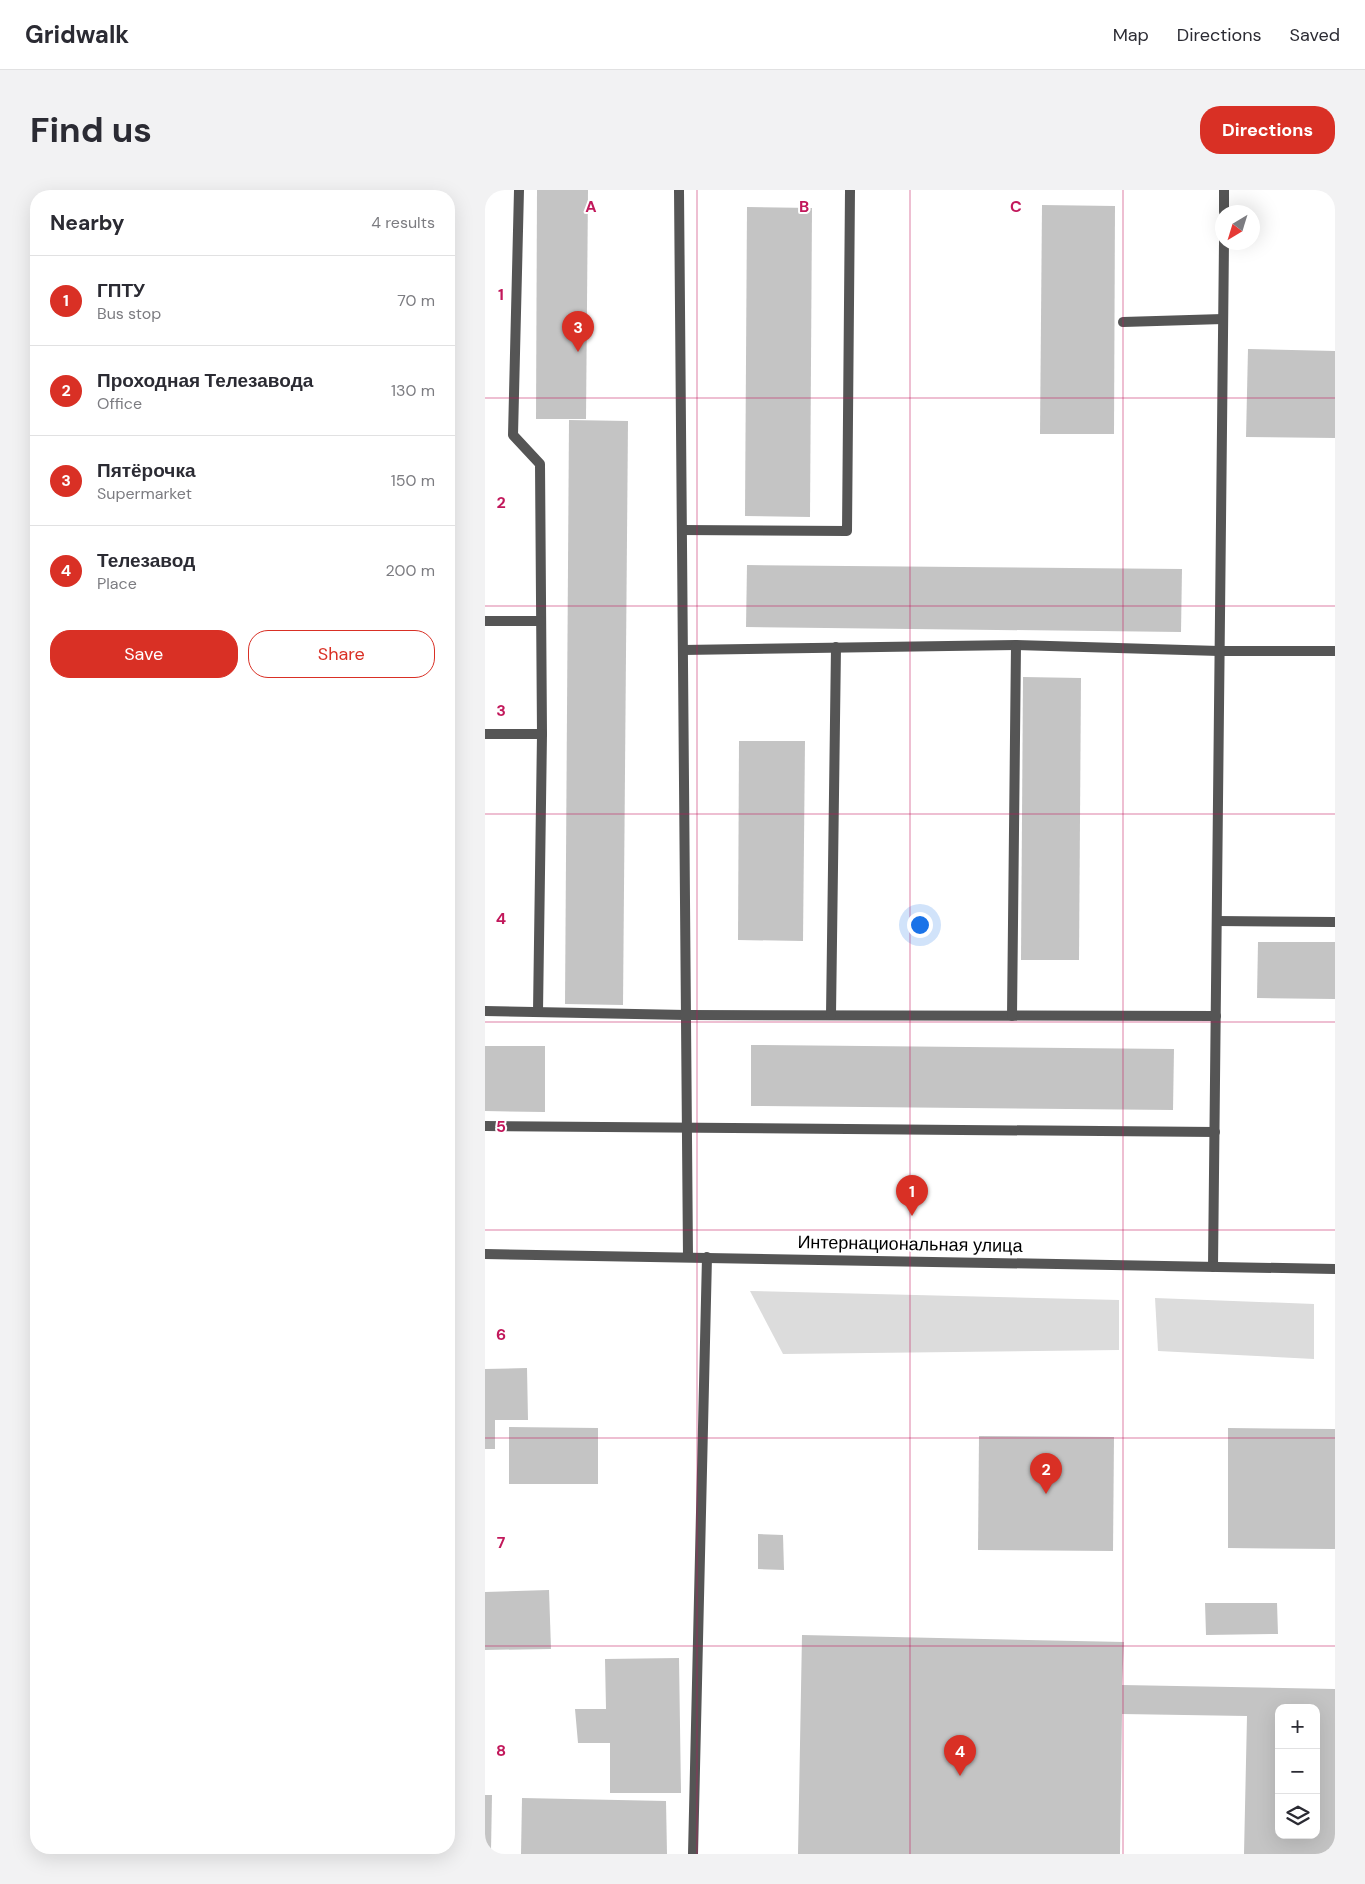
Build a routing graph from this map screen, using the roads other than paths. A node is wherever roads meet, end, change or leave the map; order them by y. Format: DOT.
graph roads {
  1 [pos="519,190"];
  2 [pos="679,190"];
  3 [pos="850,190"];
  4 [pos="1224,190"];
  5 [pos="1224,205"];
  6 [pos="1224,250"];
  7 [pos="1223,319"];
  8 [pos="1123,322"];
  9 [pos="682,530"];
  10 [pos="485,621"];
  11 [pos="541,621"];
  12 [pos="1016,645"];
  13 [pos="835,647"];
  14 [pos="683,650"];
  15 [pos="1219,651"];
  16 [pos="1335,651"];
  17 [pos="485,734"];
  18 [pos="542,734"];
  19 [pos="1217,921"];
  20 [pos="1335,922"];
  21 [pos="485,1011"];
  22 [pos="538,1012"];
  23 [pos="686,1015"];
  24 [pos="831,1015"];
  25 [pos="1012,1016"];
  26 [pos="1216,1016"];
  27 [pos="485,1126"];
  28 [pos="687,1128"];
  29 [pos="1215,1132"];
  30 [pos="485,1254"];
  31 [pos="687,1257"];
  32 [pos="707,1257"];
  33 [pos="1213,1266"];
  34 [pos="1335,1269"];
  35 [pos="693,1854"];
  1 -- 11 [label="street"];
  2 -- 9 [label="street"];
  3 -- 9 [label="street"];
  4 -- 5 [label="street"];
  6 -- 7 [label="street"];
  7 -- 8 [label="street"];
  7 -- 15 [label="street"];
  9 -- 14 [label="street"];
  10 -- 11 [label="street"];
  11 -- 18 [label="street"];
  12 -- 13 [label="street"];
  12 -- 15 [label="street"];
  12 -- 25 [label="street"];
  13 -- 14 [label="street"];
  13 -- 24 [label="street"];
  14 -- 23 [label="street"];
  15 -- 16 [label="street"];
  15 -- 19 [label="street"];
  17 -- 18 [label="street"];
  18 -- 22 [label="street"];
  19 -- 20 [label="street"];
  19 -- 26 [label="street"];
  21 -- 22 [label="street"];
  22 -- 23 [label="street"];
  23 -- 24 [label="street"];
  23 -- 28 [label="street"];
  24 -- 25 [label="street"];
  25 -- 26 [label="street"];
  26 -- 29 [label="street"];
  27 -- 28 [label="street"];
  28 -- 29 [label="street"];
  28 -- 31 [label="street"];
  29 -- 33 [label="street"];
  30 -- 31 [label="street, Интернациональная улица"];
  31 -- 32 [label="street, Интернациональная улица"];
  32 -- 33 [label="street, Интернациональная улица"];
  32 -- 35 [label="street"];
  33 -- 34 [label="street, Интернациональная улица"];
}
